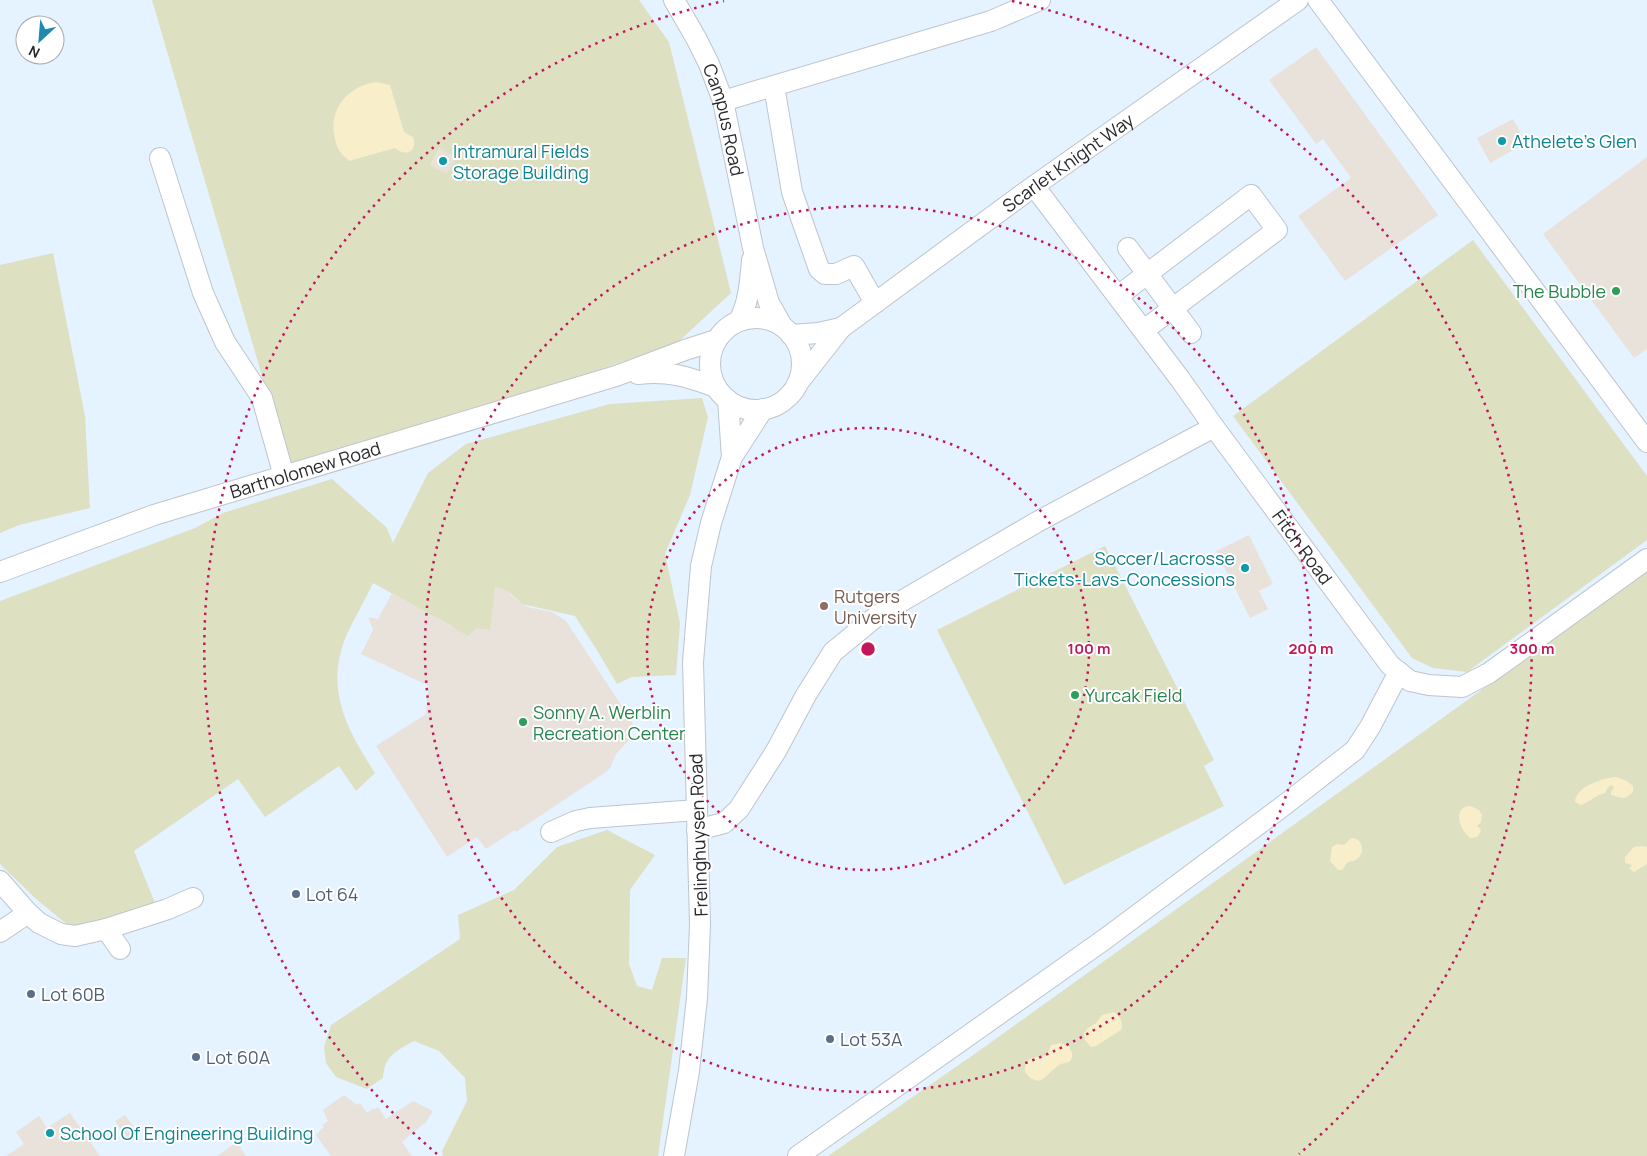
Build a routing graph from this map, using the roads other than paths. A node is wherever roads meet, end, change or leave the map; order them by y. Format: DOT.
graph roads {
  1 [pos="674,0"];
  2 [pos="1040,0"];
  3 [pos="1298,0"];
  4 [pos="1318,0"];
  5 [pos="774,86"];
  6 [pos="723,100"];
  7 [pos="160,158"];
  8 [pos="1034,186"];
  9 [pos="753,248"];
  10 [pos="1128,248"];
  11 [pos="1147,274"];
  12 [pos="1118,296"];
  13 [pos="874,303"];
  14 [pos="1173,308"];
  15 [pos="739,321"];
  16 [pos="841,328"];
  17 [pos="787,330"];
  18 [pos="1144,330"];
  19 [pos="1191,333"];
  20 [pos="716,340"];
  21 [pos="616,376"];
  22 [pos="797,384"];
  23 [pos="722,394"];
  24 [pos="763,409"];
  25 [pos="1214,427"];
  26 [pos="1647,442"];
  27 [pos="732,457"];
  28 [pos="284,476"];
  29 [pos="1647,558"];
  30 [pos="0,572"];
  31 [pos="1399,672"];
  32 [pos="697,820"];
  33 [pos="551,832"];
  34 [pos="0,880"];
  35 [pos="194,898"];
  36 [pos="28,913"];
  37 [pos="106,929"];
  38 [pos="0,932"];
  39 [pos="120,948"];
  40 [pos="674,1156"];
  41 [pos="798,1156"];
  1 -- 6 [label="street, Campus Road"];
  2 -- 5 [label="street"];
  3 -- 8 [label="street, Scarlet Knight Way"];
  4 -- 26 [label="street"];
  5 -- 6 [label="street"];
  5 -- 13 [label="street"];
  6 -- 9 [label="street, Campus Road"];
  7 -- 28 [label="street"];
  8 -- 12 [label="street, Fitch Road"];
  8 -- 13 [label="street, Scarlet Knight Way"];
  9 -- 15 [label="street, Campus Road"];
  9 -- 17 [label="street, Campus Road"];
  10 -- 11 [label="street"];
  11 -- 12 [label="street"];
  11 -- 14 [label="street"];
  11 -- 14 [label="street"];
  12 -- 18 [label="street, Fitch Road"];
  13 -- 16 [label="street, Scarlet Knight Way"];
  14 -- 18 [label="street"];
  14 -- 19 [label="street"];
  15 -- 17 [label="street"];
  15 -- 20 [label="street"];
  16 -- 17 [label="street"];
  16 -- 22 [label="street"];
  17 -- 22 [label="street"];
  18 -- 25 [label="street, Fitch Road"];
  20 -- 21 [label="street, Bartholomew Road"];
  20 -- 23 [label="street"];
  21 -- 23 [label="street, Bartholomew Road"];
  21 -- 28 [label="street, Bartholomew Road"];
  22 -- 24 [label="street"];
  23 -- 24 [label="street"];
  23 -- 27 [label="street, Frelinghuysen Road"];
  24 -- 27 [label="street, Frelinghuysen Road"];
  25 -- 31 [label="street, Fitch Road"];
  25 -- 32 [label="street"];
  27 -- 32 [label="street, Frelinghuysen Road"];
  28 -- 30 [label="street, Bartholomew Road"];
  29 -- 31 [label="street, Fitch Road"];
  31 -- 41 [label="street"];
  32 -- 33 [label="street"];
  32 -- 40 [label="street, Frelinghuysen Road"];
  34 -- 36 [label="street"];
  35 -- 37 [label="street"];
  36 -- 37 [label="street"];
  36 -- 38 [label="street"];
  37 -- 39 [label="street"];
}
